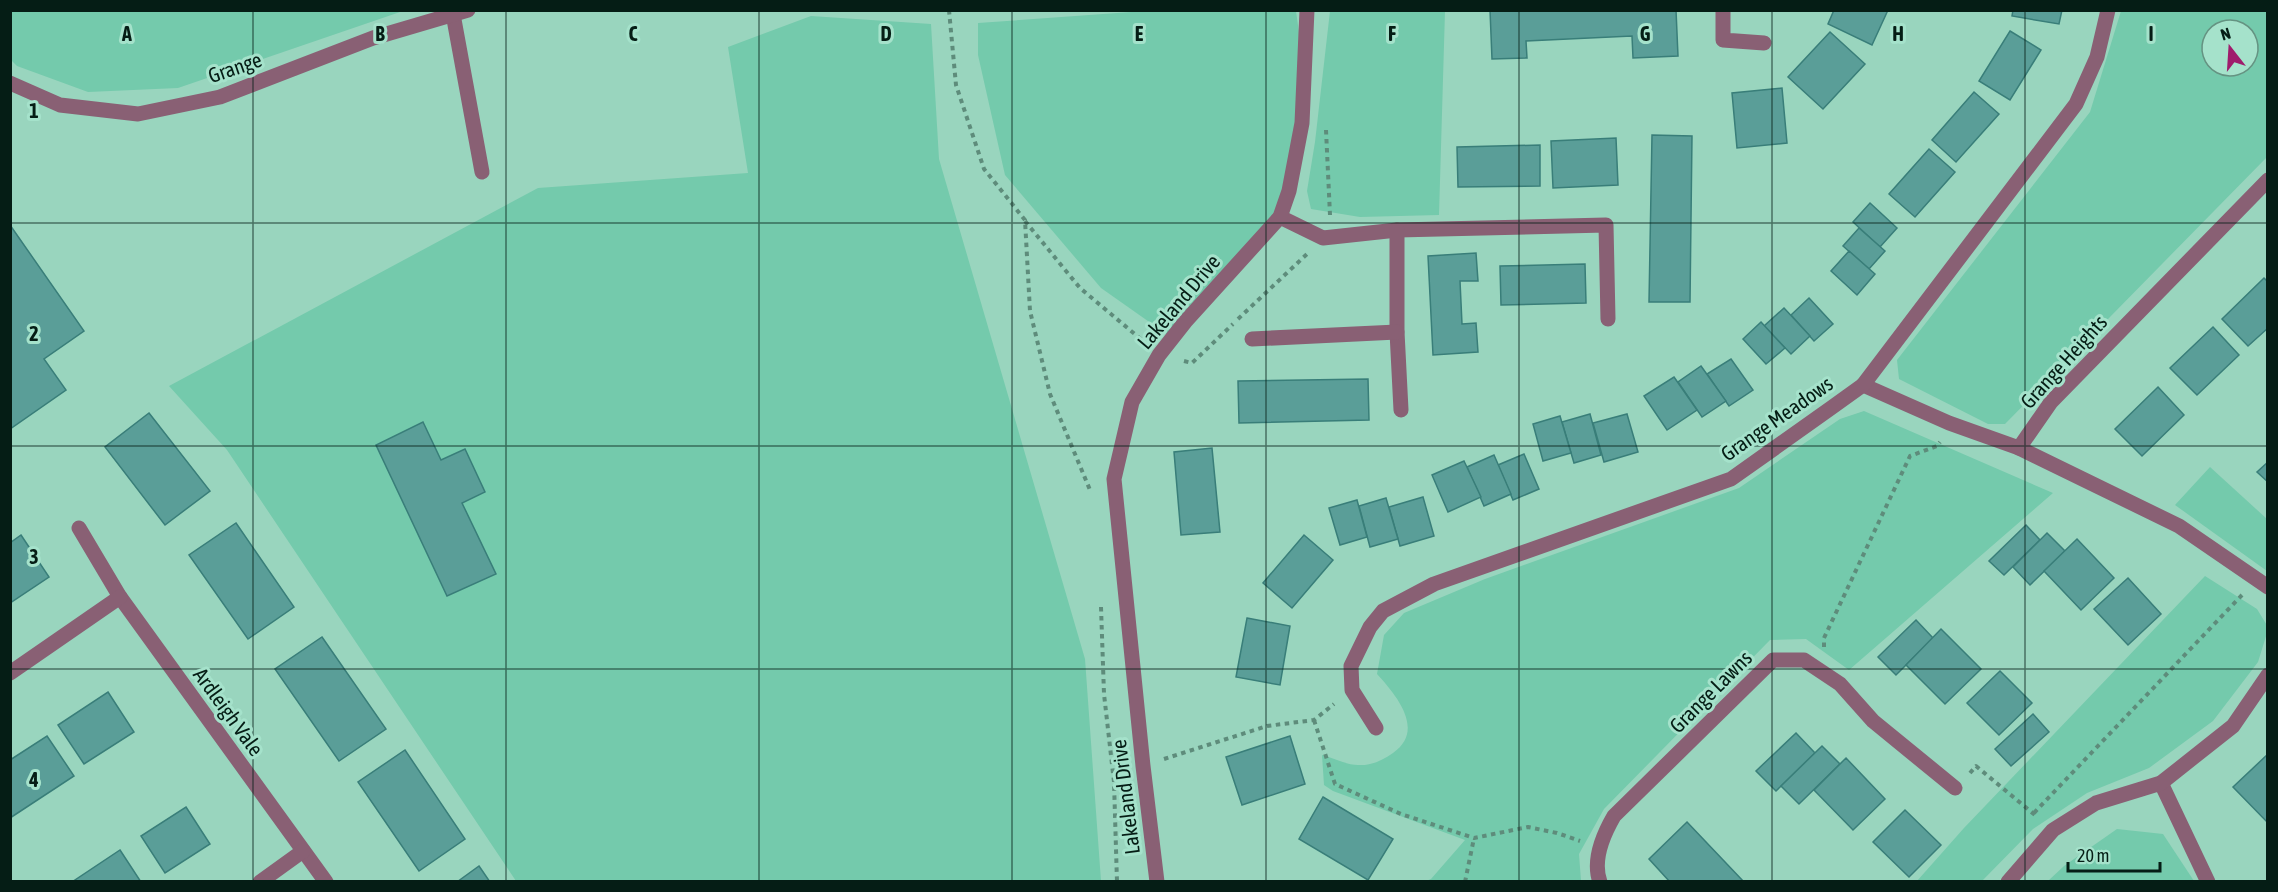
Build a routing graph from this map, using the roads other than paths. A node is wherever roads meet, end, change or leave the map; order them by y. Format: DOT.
graph roads {
  1 [pos="468,10"];
  2 [pos="1307,10"];
  3 [pos="1723,10"];
  4 [pos="2108,10"];
  5 [pos="453,14"];
  6 [pos="1764,43"];
  7 [pos="10,83"];
  8 [pos="482,172"];
  9 [pos="2268,180"];
  10 [pos="1280,217"];
  11 [pos="1397,230"];
  12 [pos="1608,319"];
  13 [pos="1397,332"];
  14 [pos="1252,339"];
  15 [pos="1863,385"];
  16 [pos="1401,410"];
  17 [pos="2019,448"];
  18 [pos="79,528"];
  19 [pos="2262,583"];
  20 [pos="120,597"];
  21 [pos="10,673"];
  22 [pos="2268,675"];
  23 [pos="1376,728"];
  24 [pos="2160,783"];
  25 [pos="1955,789"];
  26 [pos="303,851"];
  27 [pos="260,882"];
  28 [pos="326,882"];
  29 [pos="1157,882"];
  30 [pos="1600,882"];
  31 [pos="2008,882"];
  32 [pos="2208,882"];
  1 -- 5 [label="street, Grange"];
  2 -- 10 [label="street, Lakeland Drive"];
  3 -- 6 [label="street"];
  4 -- 15 [label="street, Grange Meadows"];
  5 -- 7 [label="street, Grange"];
  5 -- 8 [label="street"];
  9 -- 17 [label="street, Grange Heights"];
  10 -- 11 [label="street"];
  10 -- 29 [label="street, Lakeland Drive"];
  11 -- 12 [label="street"];
  11 -- 13 [label="street"];
  13 -- 14 [label="street"];
  13 -- 16 [label="street"];
  15 -- 17 [label="street"];
  15 -- 23 [label="street, Grange Meadows"];
  17 -- 19 [label="street"];
  18 -- 20 [label="street, Ardleigh Vale"];
  20 -- 21 [label="street"];
  20 -- 26 [label="street, Ardleigh Vale"];
  22 -- 24 [label="street"];
  24 -- 31 [label="street"];
  24 -- 32 [label="street"];
  25 -- 30 [label="street, Grange Lawns"];
  26 -- 27 [label="street"];
  26 -- 28 [label="street, Ardleigh Vale"];
}
